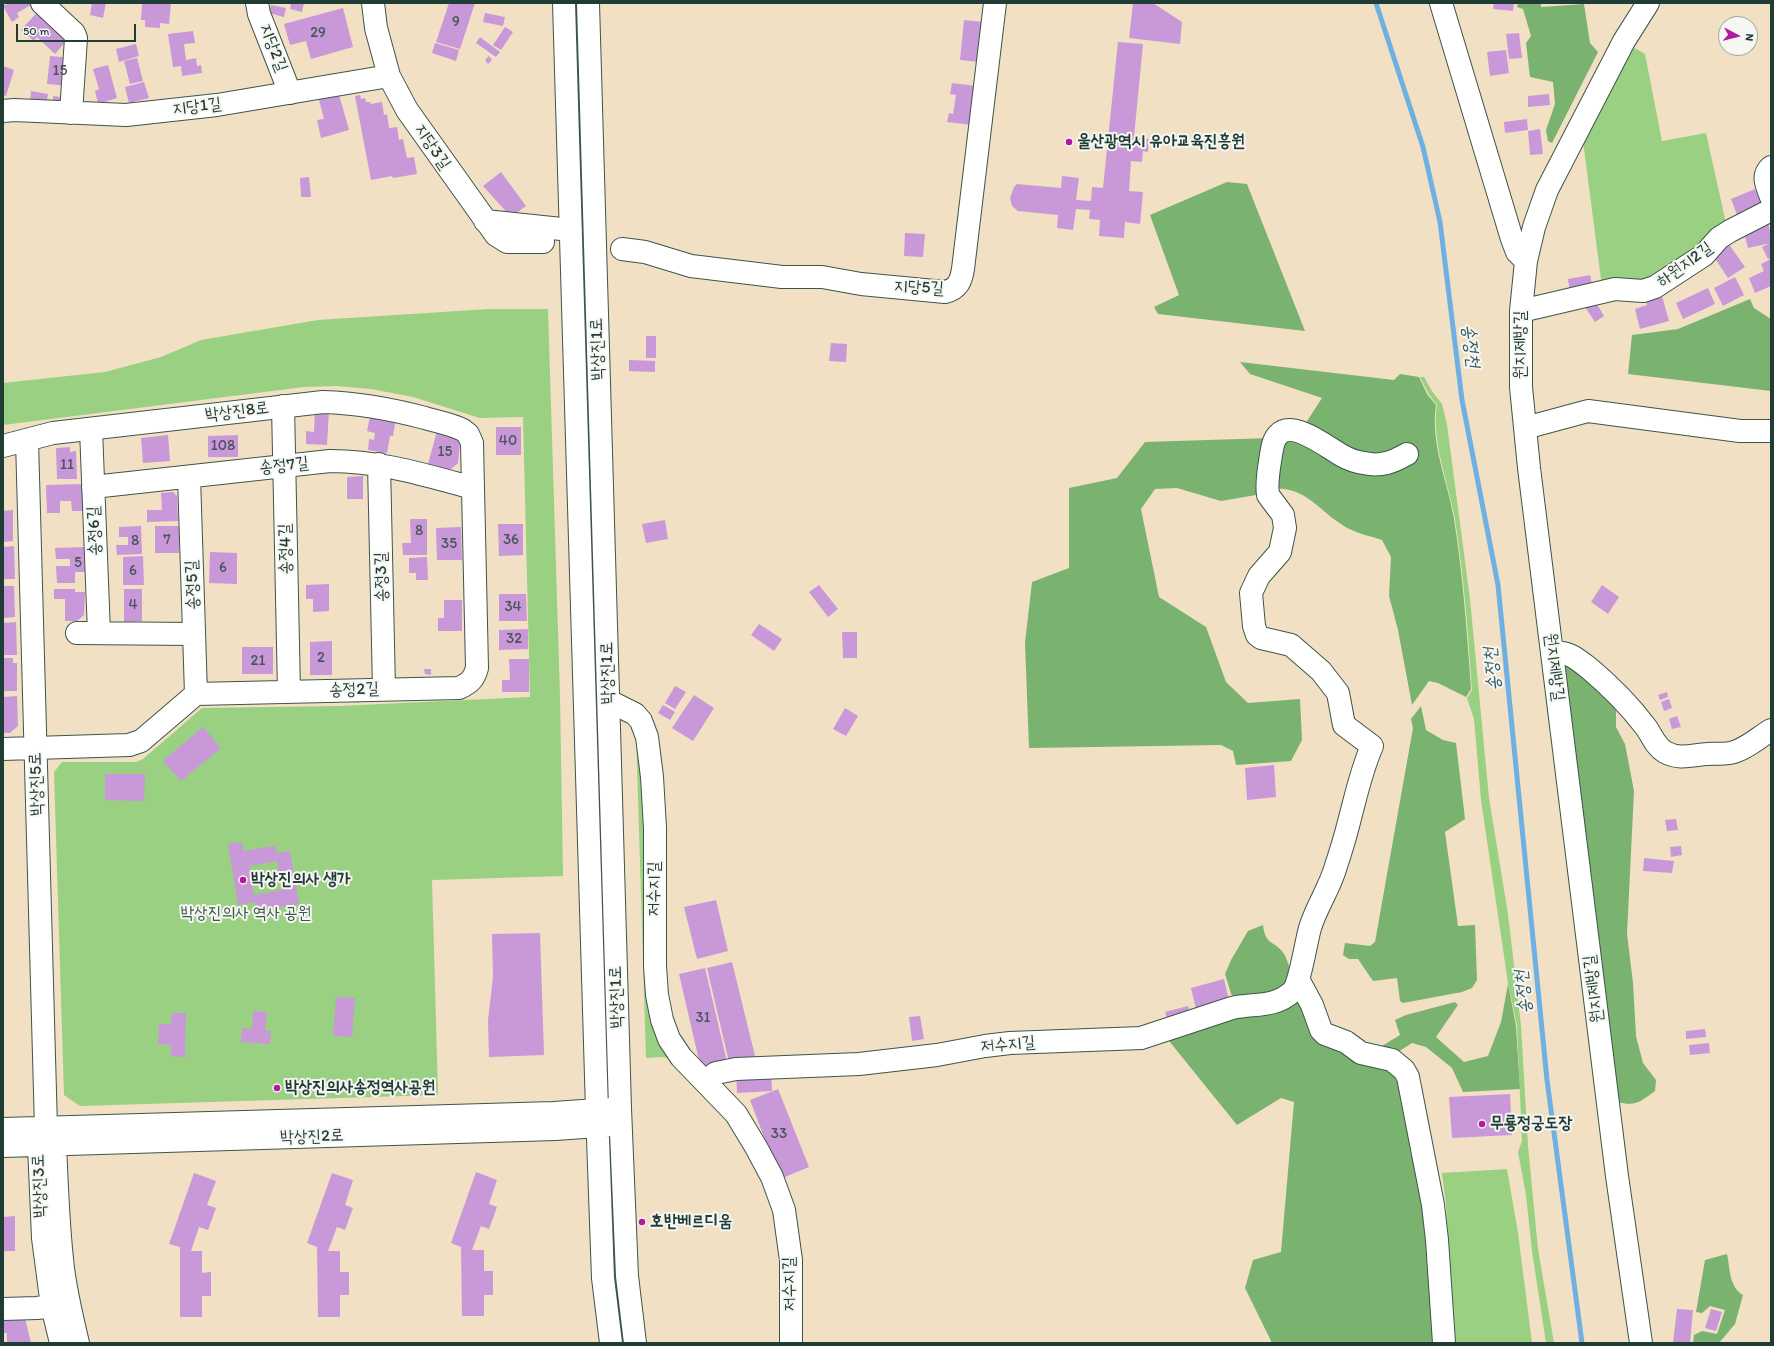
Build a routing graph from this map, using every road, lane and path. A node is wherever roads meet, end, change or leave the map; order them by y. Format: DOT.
graph roads {
  1 [pos="42,3"];
  2 [pos="257,3"];
  3 [pos="373,3"];
  4 [pos="564,3"];
  5 [pos="588,3"];
  6 [pos="995,3"];
  7 [pos="1441,3"];
  8 [pos="1648,3"];
  9 [pos="389,76"];
  10 [pos="290,93"];
  11 [pos="3,111"];
  12 [pos="71,113"];
  13 [pos="1771,167"];
  14 [pos="1771,197"];
  15 [pos="1771,210"];
  16 [pos="485,221"];
  17 [pos="570,230"];
  18 [pos="543,242"];
  19 [pos="622,249"];
  20 [pos="1526,261"];
  21 [pos="1521,311"];
  22 [pos="283,406"];
  23 [pos="1525,428"];
  24 [pos="91,429"];
  25 [pos="1771,431"];
  26 [pos="468,434"];
  27 [pos="27,440"];
  28 [pos="3,446"];
  29 [pos="1407,454"];
  30 [pos="380,464"];
  31 [pos="284,466"];
  32 [pos="189,476"];
  33 [pos="94,487"];
  34 [pos="473,488"];
  35 [pos="77,633"];
  36 [pos="99,633"];
  37 [pos="194,634"];
  38 [pos="1553,652"];
  39 [pos="384,689"];
  40 [pos="289,692"];
  41 [pos="196,694"];
  42 [pos="608,701"];
  43 [pos="1771,730"];
  44 [pos="36,748"];
  45 [pos="3,749"];
  46 [pos="1299,981"];
  47 [pos="705,1081"];
  48 [pos="621,1117"];
  49 [pos="597,1118"];
  50 [pos="3,1130"];
  51 [pos="47,1139"];
  52 [pos="3,1146"];
  53 [pos="60,1305"];
  54 [pos="3,1309"];
  55 [pos="61,1343"];
  56 [pos="78,1343"];
  57 [pos="611,1343"];
  58 [pos="635,1343"];
  59 [pos="791,1343"];
  60 [pos="1444,1343"];
  61 [pos="1641,1343"];
  1 -- 12 [label="street"];
  2 -- 10 [label="street, 지당2길"];
  3 -- 9 [label="street, 지당3길"];
  4 -- 17 [label="street, 박상진1로"];
  5 -- 42 [label="street, 박상진1로"];
  6 -- 19 [label="street, 지당5길"];
  7 -- 20 [label="street"];
  8 -- 20 [label="street, 원지제방길"];
  9 -- 10 [label="street, 지당1길"];
  9 -- 16 [label="street, 지당3길"];
  10 -- 12 [label="street, 지당1길"];
  11 -- 12 [label="street, 지당1길"];
  13 -- 14 [label="street"];
  15 -- 21 [label="street, 하원지2길"];
  16 -- 17 [label="street"];
  16 -- 18 [label="street, 지당3길"];
  17 -- 49 [label="street, 박상진1로"];
  20 -- 21 [label="street, 원지제방길"];
  21 -- 23 [label="street, 원지제방길"];
  22 -- 24 [label="street, 박상진8로"];
  22 -- 26 [label="street, 박상진8로"];
  22 -- 31 [label="street, 송정4길"];
  23 -- 25 [label="street"];
  23 -- 38 [label="street, 원지제방길"];
  24 -- 27 [label="street, 박상진8로"];
  24 -- 33 [label="street, 송정6길"];
  26 -- 34 [label="street, 송정2길"];
  27 -- 28 [label="street, 박상진8로"];
  27 -- 44 [label="street, 박상진5로"];
  29 -- 46 [label="street"];
  30 -- 31 [label="street, 송정7길"];
  30 -- 34 [label="street, 송정7길"];
  30 -- 39 [label="street, 송정3길"];
  31 -- 32 [label="street, 송정7길"];
  31 -- 40 [label="street, 송정4길"];
  32 -- 33 [label="street, 송정7길"];
  32 -- 37 [label="street, 송정5길"];
  33 -- 36 [label="street, 송정6길"];
  34 -- 39 [label="street, 송정2길"];
  35 -- 36 [label="street"];
  36 -- 37 [label="street"];
  37 -- 41 [label="street, 송정5길"];
  38 -- 43 [label="street"];
  38 -- 61 [label="street, 원지제방길"];
  39 -- 40 [label="street, 송정2길"];
  40 -- 41 [label="street, 송정2길"];
  41 -- 44 [label="street"];
  42 -- 47 [label="street, 저수지길"];
  42 -- 48 [label="street, 박상진1로"];
  44 -- 45 [label="street"];
  44 -- 51 [label="street, 박상진5로"];
  46 -- 47 [label="street, 저수지길"];
  46 -- 60 [label="street"];
  47 -- 59 [label="street, 저수지길"];
  48 -- 49 [label="street, 박상진2로"];
  48 -- 58 [label="street, 박상진1로"];
  49 -- 51 [label="street, 박상진2로"];
  49 -- 57 [label="street, 박상진1로"];
  50 -- 51 [label="street, 박상진2로"];
  51 -- 52 [label="street, 박상진2로"];
  51 -- 53 [label="street, 박상진3로"];
  53 -- 54 [label="street"];
  53 -- 55 [label="street, 박상진3로"];
  53 -- 56 [label="street, 박상진3로"];
}
